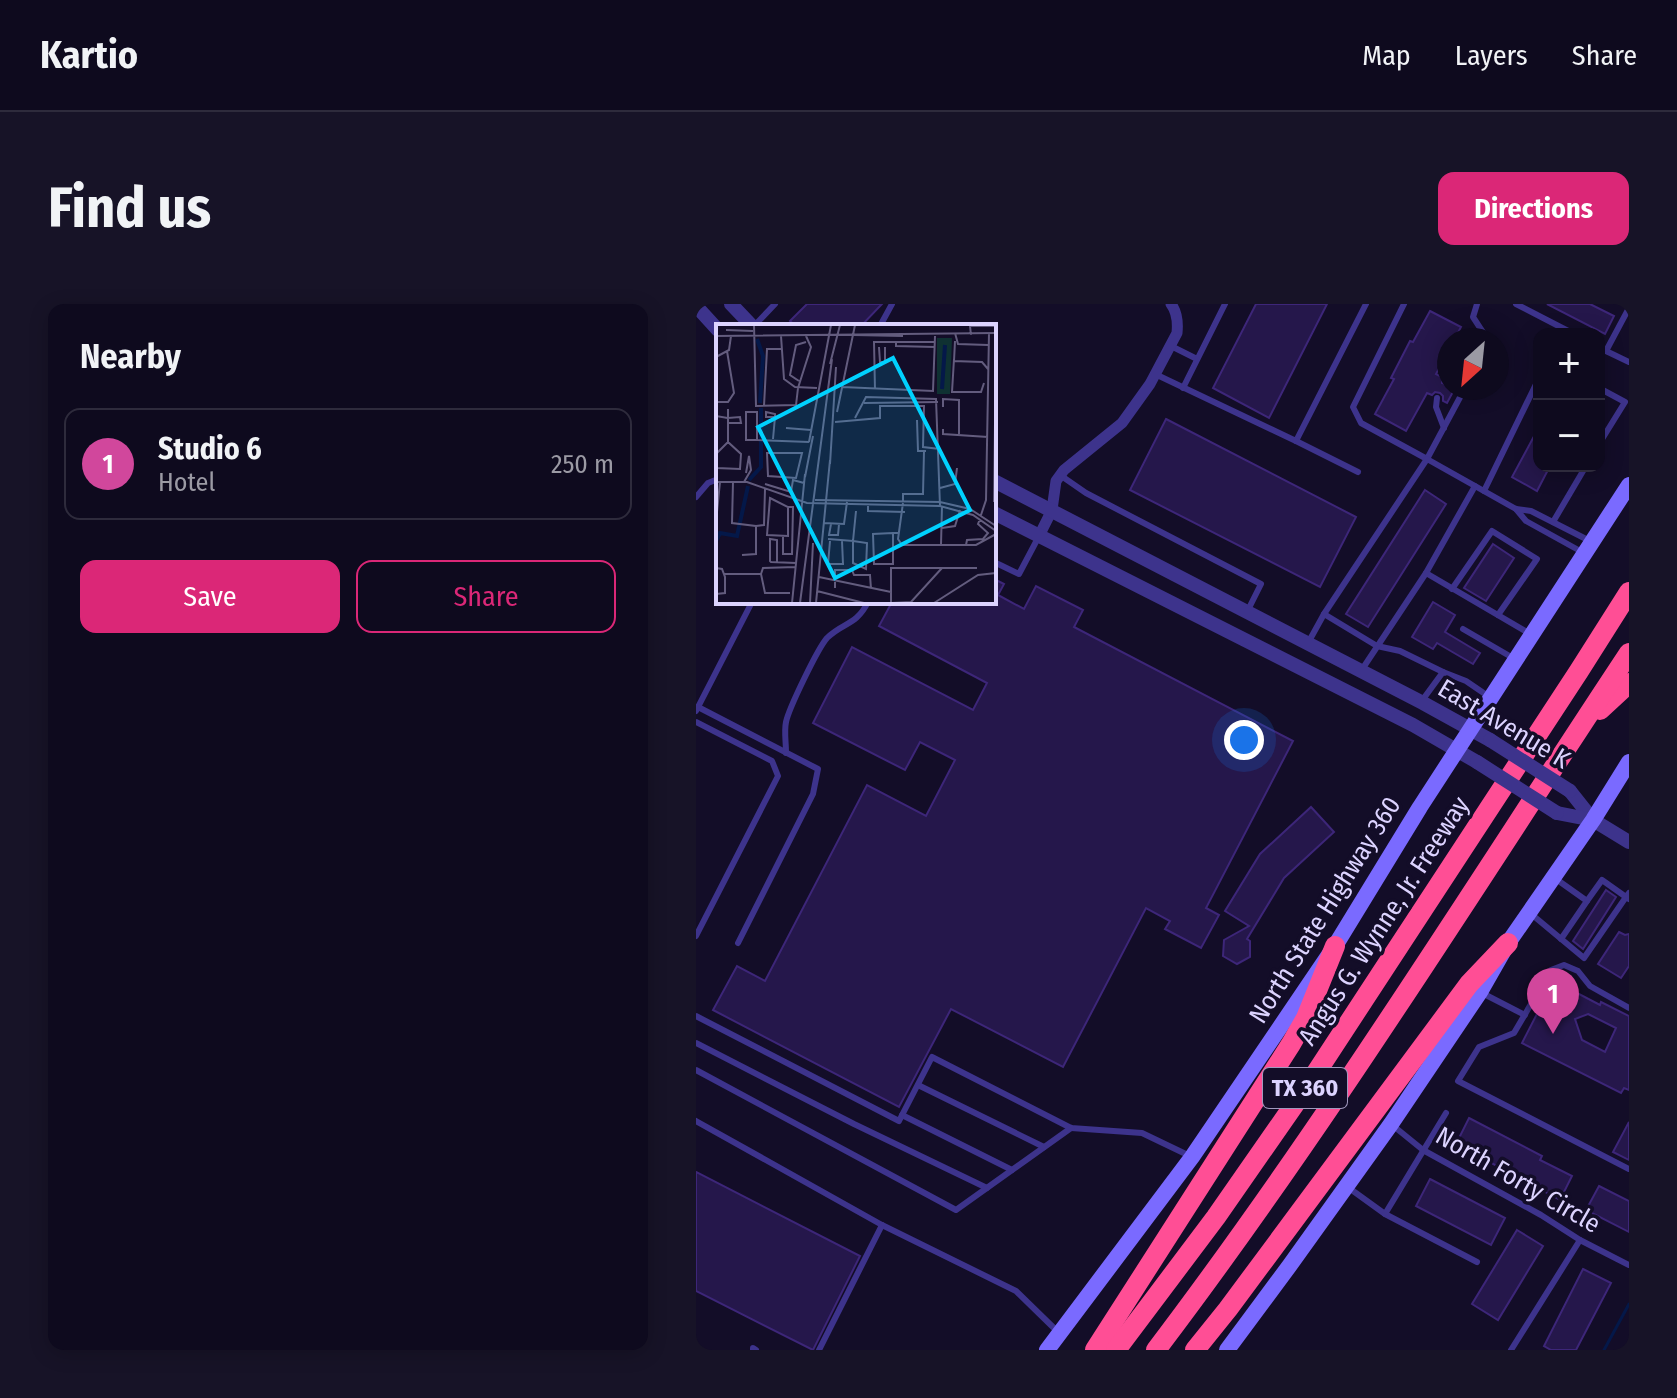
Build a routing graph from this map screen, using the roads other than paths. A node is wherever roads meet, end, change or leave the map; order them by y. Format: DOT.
graph roads {
  1 [pos="731,304"];
  2 [pos="775,304"];
  3 [pos="892,304"];
  4 [pos="1173,304"];
  5 [pos="1225,304"];
  6 [pos="1366,304"];
  7 [pos="1404,304"];
  8 [pos="1477,304"];
  9 [pos="1516,304"];
  10 [pos="696,306"];
  11 [pos="1629,308"];
  12 [pos="751,324"];
  13 [pos="755,324"];
  14 [pos="881,324"];
  15 [pos="716,328"];
  16 [pos="1480,328"];
  17 [pos="1562,328"];
  18 [pos="1171,346"];
  19 [pos="1605,346"];
  20 [pos="1605,350"];
  21 [pos="1197,359"];
  22 [pos="1629,362"];
  23 [pos="1155,374"];
  24 [pos="1183,388"];
  25 [pos="1533,390"];
  26 [pos="1605,391"];
  27 [pos="1437,398"];
  28 [pos="1459,400"];
  29 [pos="1444,428"];
  30 [pos="1605,434"];
  31 [pos="1296,441"];
  32 [pos="1427,459"];
  33 [pos="1358,472"];
  34 [pos="1582,472"];
  35 [pos="1060,475"];
  36 [pos="716,480"];
  37 [pos="996,482"];
  38 [pos="1629,485"];
  39 [pos="1475,486"];
  40 [pos="1484,491"];
  41 [pos="696,497"];
  42 [pos="1516,509"];
  43 [pos="1052,510"];
  44 [pos="996,514"];
  45 [pos="1553,522"];
  46 [pos="1039,536"];
  47 [pos="1588,548"];
  48 [pos="996,563"];
  49 [pos="1426,573"];
  50 [pos="1452,589"];
  51 [pos="1629,592"];
  52 [pos="751,604"];
  53 [pos="867,604"];
  54 [pos="1247,612"];
  55 [pos="1324,614"];
  56 [pos="1498,615"];
  57 [pos="1463,629"];
  58 [pos="1532,635"];
  59 [pos="1308,643"];
  60 [pos="1377,646"];
  61 [pos="1629,653"];
  62 [pos="1516,660"];
  63 [pos="1361,671"];
  64 [pos="1443,672"];
  65 [pos="1629,683"];
  66 [pos="1350,693"];
  67 [pos="1491,698"];
  68 [pos="1421,702"];
  69 [pos="697,709"];
  70 [pos="696,722"];
  71 [pos="1470,729"];
  72 [pos="1577,732"];
  73 [pos="1456,751"];
  74 [pos="786,753"];
  75 [pos="1629,762"];
  76 [pos="1593,820"];
  77 [pos="1629,842"];
  78 [pos="1554,877"];
  79 [pos="1628,897"];
  80 [pos="1587,901"];
  81 [pos="1530,913"];
  82 [pos="696,936"];
  83 [pos="1561,939"];
  84 [pos="738,943"];
  85 [pos="1508,943"];
  86 [pos="1335,946"];
  87 [pos="1480,992"];
  88 [pos="1629,1008"];
  89 [pos="1525,1015"];
  90 [pos="696,1016"];
  91 [pos="696,1043"];
  92 [pos="696,1070"];
  93 [pos="918,1085"];
  94 [pos="1446,1113"];
  95 [pos="902,1115"];
  96 [pos="696,1121"];
  97 [pos="1391,1124"];
  98 [pos="1071,1128"];
  99 [pos="1044,1147"];
  100 [pos="1423,1150"];
  101 [pos="1192,1157"];
  102 [pos="1629,1169"];
  103 [pos="1012,1170"];
  104 [pos="1347,1186"];
  105 [pos="987,1188"];
  106 [pos="1385,1214"];
  107 [pos="882,1225"];
  108 [pos="1580,1240"];
  109 [pos="1477,1262"];
  110 [pos="1628,1265"];
  111 [pos="1059,1334"];
  112 [pos="819,1350"];
  113 [pos="1047,1350"];
  114 [pos="1095,1350"];
  115 [pos="1116,1350"];
  116 [pos="1156,1350"];
  117 [pos="1195,1350"];
  118 [pos="1227,1350"];
  119 [pos="1511,1350"];
  1 -- 12 [label="street"];
  2 -- 13 [label="lane"];
  3 -- 14 [label="lane"];
  4 -- 18 [label="street"];
  5 -- 21 [label="lane"];
  6 -- 31 [label="lane"];
  7 -- 32 [label="lane"];
  8 -- 16 [label="lane"];
  9 -- 17 [label="lane"];
  10 -- 15 [label="street"];
  11 -- 19 [label="lane"];
  18 -- 21 [label="lane"];
  18 -- 23 [label="street"];
  20 -- 22 [label="lane"];
  21 -- 24 [label="lane"];
  23 -- 24 [label="lane"];
  23 -- 35 [label="street"];
  24 -- 31 [label="lane"];
  25 -- 40 [label="lane"];
  26 -- 30 [label="lane"];
  27 -- 29 [label="lane"];
  28 -- 29 [label="lane"];
  29 -- 32 [label="lane"];
  31 -- 33 [label="lane"];
  32 -- 39 [label="lane"];
  32 -- 55 [label="lane"];
  34 -- 45 [label="lane"];
  35 -- 43 [label="street"];
  35 -- 54 [label="lane"];
  36 -- 41 [label="lane"];
  37 -- 43 [label="street, East Avenue K"];
  38 -- 47 [label="main road, North State Highway 360"];
  39 -- 40 [label="lane"];
  39 -- 49 [label="lane"];
  40 -- 42 [label="lane"];
  42 -- 45 [label="lane"];
  42 -- 47 [label="lane"];
  43 -- 46 [label="street"];
  43 -- 54 [label="street, East Avenue K"];
  44 -- 46 [label="street, East Avenue K"];
  45 -- 47 [label="lane"];
  46 -- 48 [label="lane"];
  46 -- 66 [label="street, East Avenue K"];
  47 -- 58 [label="main road, North State Highway 360"];
  49 -- 50 [label="lane"];
  49 -- 60 [label="lane"];
  50 -- 56 [label="lane"];
  50 -- 56 [label="lane"];
  51 -- 115 [label="highway, Angus G. Wynne, Jr. Freeway / TX 360"];
  52 -- 69 [label="lane"];
  53 -- 74 [label="lane"];
  54 -- 59 [label="street, East Avenue K"];
  55 -- 59 [label="lane"];
  55 -- 60 [label="lane"];
  56 -- 58 [label="lane"];
  57 -- 62 [label="lane"];
  58 -- 62 [label="main road, North State Highway 360"];
  59 -- 63 [label="street, East Avenue K"];
  60 -- 63 [label="lane"];
  60 -- 64 [label="lane"];
  61 -- 72 [label="highway, TX 360"];
  62 -- 67 [label="main road, North State Highway 360"];
  63 -- 66 [label="street"];
  63 -- 68 [label="street, East Avenue K"];
  64 -- 67 [label="lane"];
  64 -- 68 [label="lane"];
  65 -- 72 [label="highway"];
  66 -- 73 [label="street, East Avenue K"];
  67 -- 71 [label="main road, North State Highway 360"];
  68 -- 71 [label="street, East Avenue K"];
  69 -- 74 [label="lane"];
  70 -- 82 [label="lane"];
  71 -- 73 [label="main road, North State Highway 360"];
  71 -- 76 [label="street, East Avenue K, bridge"];
  72 -- 116 [label="highway, TX 360"];
  73 -- 76 [label="street, East Avenue K, bridge"];
  73 -- 86 [label="main road, North State Highway 360"];
  74 -- 84 [label="lane"];
  75 -- 76 [label="main road"];
  76 -- 77 [label="street"];
  76 -- 78 [label="main road"];
  78 -- 80 [label="lane"];
  78 -- 81 [label="main road"];
  79 -- 80 [label="lane"];
  79 -- 83 [label="lane"];
  80 -- 83 [label="lane"];
  81 -- 83 [label="lane"];
  81 -- 85 [label="main road"];
  85 -- 87 [label="main road"];
  85 -- 117 [label="highway"];
  86 -- 101 [label="main road, North State Highway 360"];
  86 -- 114 [label="highway"];
  87 -- 89 [label="lane"];
  87 -- 97 [label="main road"];
  88 -- 89 [label="lane"];
  89 -- 102 [label="lane"];
  90 -- 95 [label="lane"];
  91 -- 105 [label="lane"];
  92 -- 105 [label="lane"];
  93 -- 95 [label="lane"];
  93 -- 98 [label="lane"];
  93 -- 99 [label="lane"];
  94 -- 100 [label="lane"];
  95 -- 103 [label="lane"];
  96 -- 107 [label="lane"];
  97 -- 100 [label="lane, North Forty Circle"];
  97 -- 104 [label="main road"];
  98 -- 99 [label="lane"];
  98 -- 101 [label="lane"];
  99 -- 103 [label="lane"];
  100 -- 106 [label="lane"];
  100 -- 108 [label="lane, North Forty Circle"];
  101 -- 111 [label="main road, North State Highway 360"];
  103 -- 105 [label="lane"];
  104 -- 106 [label="lane"];
  104 -- 118 [label="main road"];
  106 -- 109 [label="lane"];
  107 -- 111 [label="lane"];
  107 -- 112 [label="lane"];
  108 -- 110 [label="lane, North Forty Circle"];
  108 -- 119 [label="lane"];
  111 -- 113 [label="main road, North State Highway 360"];
}
